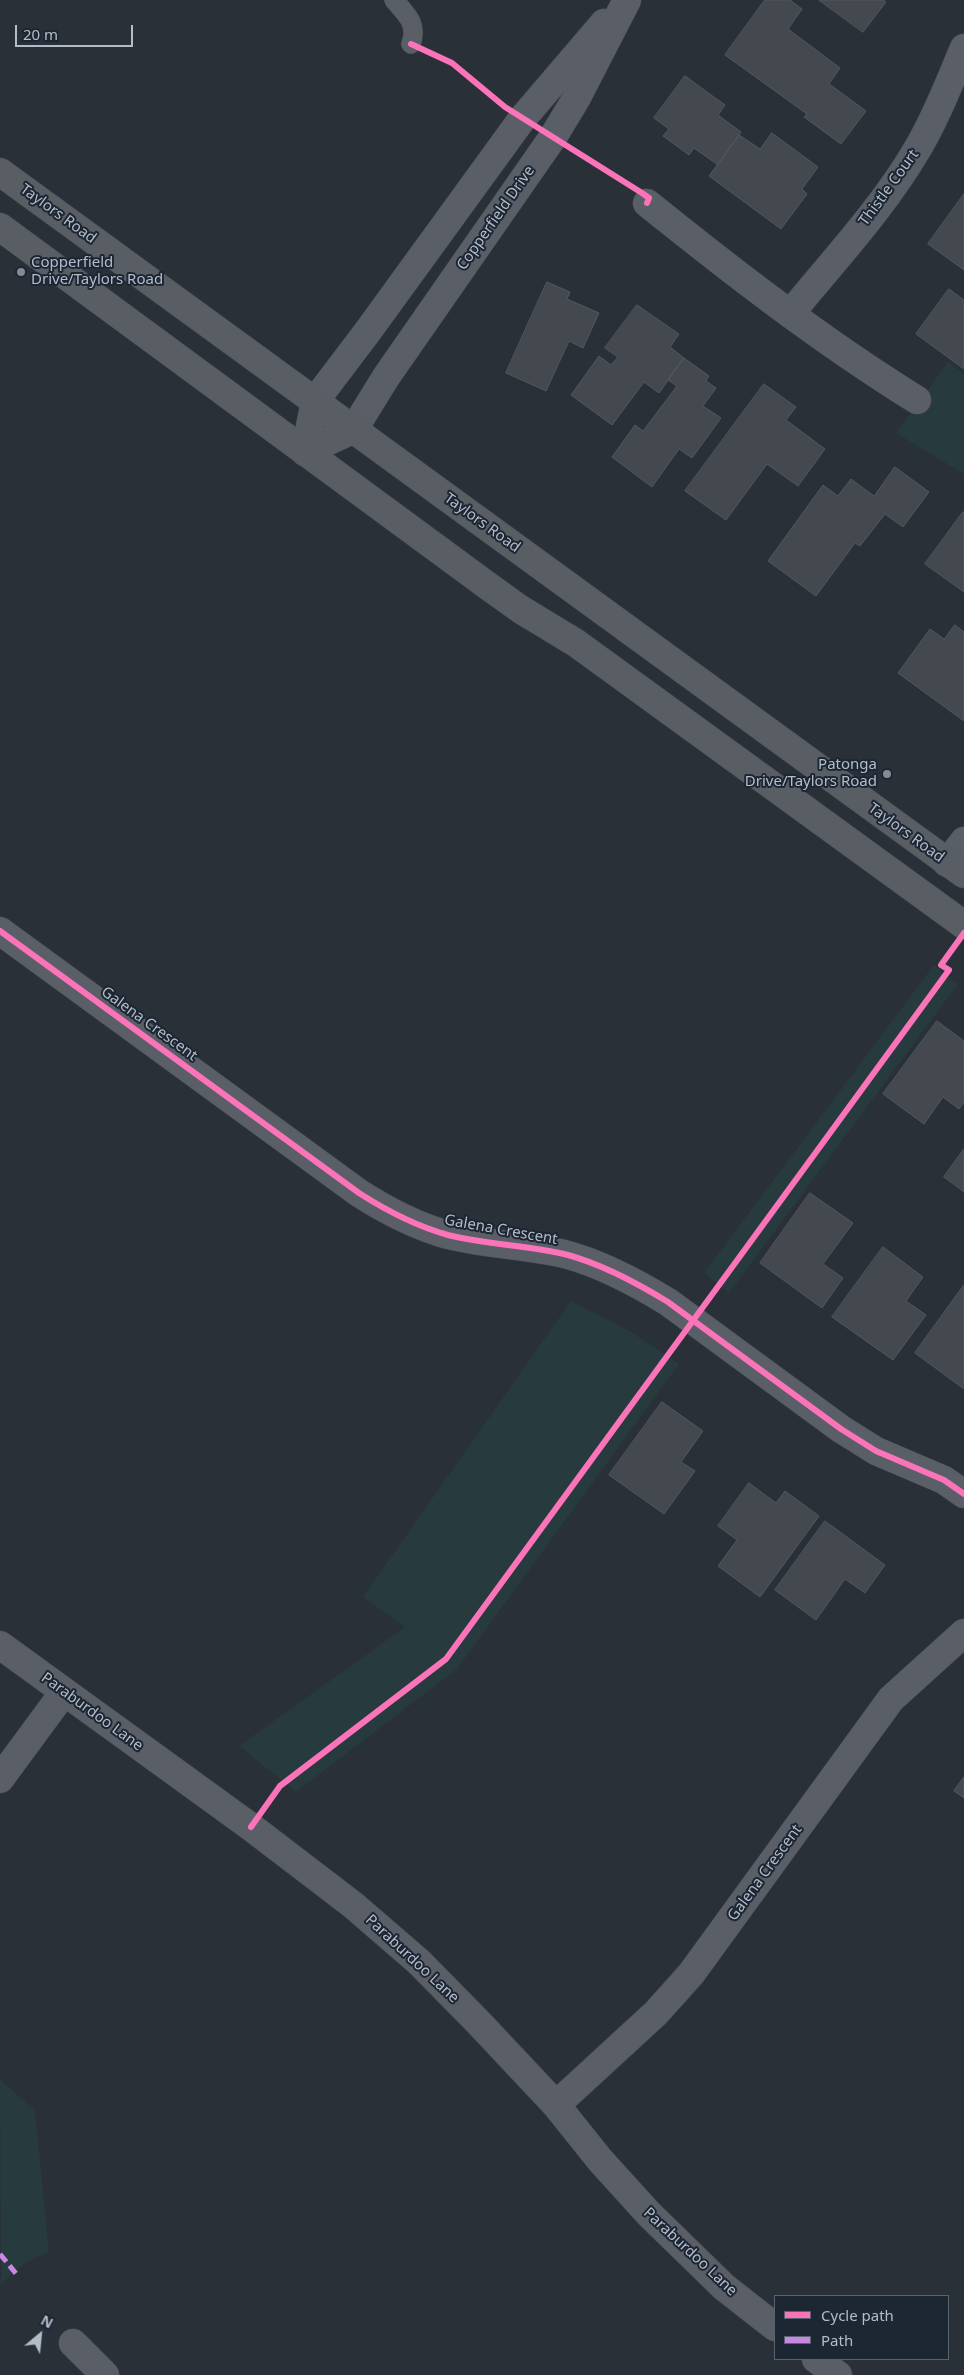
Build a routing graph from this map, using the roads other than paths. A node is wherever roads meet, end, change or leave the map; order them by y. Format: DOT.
graph roads {
  1 [pos="394,0"];
  2 [pos="626,0"];
  3 [pos="411,44"];
  4 [pos="964,48"];
  5 [pos="0,172"];
  6 [pos="647,204"];
  7 [pos="0,227"];
  8 [pos="790,314"];
  9 [pos="917,400"];
  10 [pos="314,401"];
  11 [pos="354,429"];
  12 [pos="305,452"];
  13 [pos="964,841"];
  14 [pos="956,869"];
  15 [pos="964,887"];
  16 [pos="934,904"];
  17 [pos="964,926"];
  18 [pos="0,931"];
  19 [pos="964,1494"];
  20 [pos="964,1633"];
  21 [pos="0,1645"];
  22 [pos="64,1692"];
  23 [pos="0,1779"];
  24 [pos="556,2105"];
  25 [pos="774,2326"];
  26 [pos="73,2343"];
  27 [pos="817,2360"];
  28 [pos="105,2375"];
  29 [pos="838,2375"];
  1 -- 3 [label="lane"];
  2 -- 10 [label="street, Copperfield Drive"];
  2 -- 11 [label="street, Copperfield Drive"];
  4 -- 8 [label="street, Thistle Court"];
  5 -- 10 [label="main road, Taylors Road"];
  6 -- 8 [label="street"];
  7 -- 12 [label="main road"];
  8 -- 9 [label="street"];
  10 -- 11 [label="main road, Taylors Road"];
  10 -- 12 [label="main road"];
  11 -- 12 [label="main road"];
  11 -- 14 [label="main road, Taylors Road"];
  12 -- 16 [label="main road"];
  13 -- 14 [label="street"];
  14 -- 16 [label="main road"];
  15 -- 16 [label="main road"];
  16 -- 17 [label="main road"];
  18 -- 19 [label="street, Galena Crescent"];
  20 -- 24 [label="street, Galena Crescent"];
  21 -- 22 [label="street, Paraburdoo Lane"];
  22 -- 23 [label="street"];
  22 -- 24 [label="street, Paraburdoo Lane"];
  24 -- 25 [label="street, Paraburdoo Lane"];
  26 -- 28 [label="street"];
  27 -- 29 [label="street"];
}
